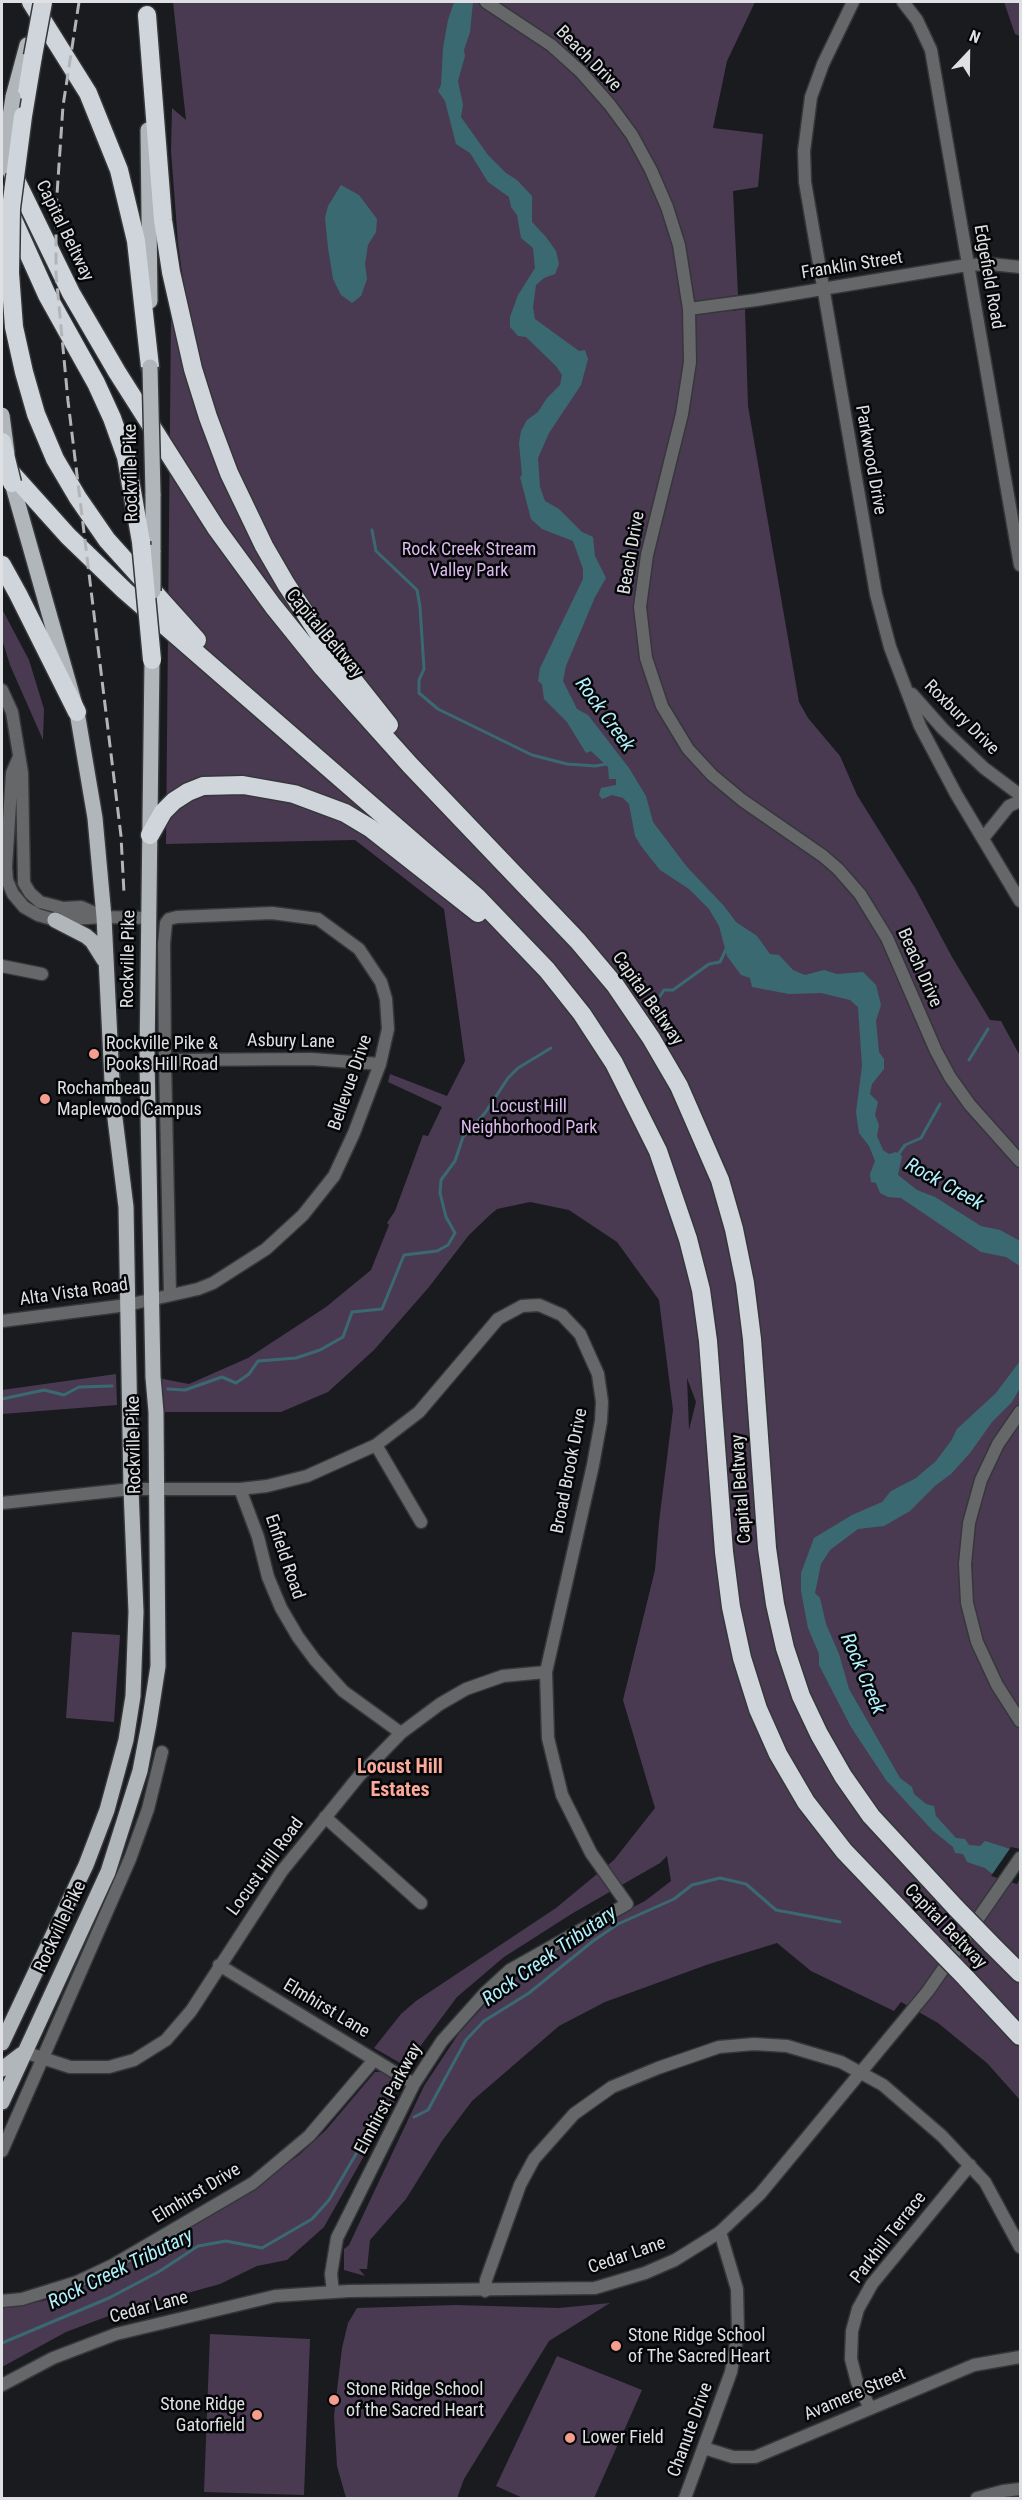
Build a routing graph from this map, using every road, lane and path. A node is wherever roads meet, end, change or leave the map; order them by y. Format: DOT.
graph roads {
  1 [pos="31,2"];
  2 [pos="41,2"];
  3 [pos="853,2"];
  4 [pos="903,2"];
  5 [pos="490,4"];
  6 [pos="148,8"];
  7 [pos="30,50"];
  8 [pos="2,135"];
  9 [pos="2,150"];
  10 [pos="2,167"];
  11 [pos="2,195"];
  12 [pos="32,213"];
  13 [pos="967,266"];
  14 [pos="1020,267"];
  15 [pos="822,288"];
  16 [pos="689,309"];
  17 [pos="150,368"];
  18 [pos="2,415"];
  19 [pos="2,442"];
  20 [pos="2,460"];
  21 [pos="12,483"];
  22 [pos="147,547"];
  23 [pos="2,565"];
  24 [pos="1020,565"];
  25 [pos="152,660"];
  26 [pos="906,687"];
  27 [pos="2,690"];
  28 [pos="256,703"];
  29 [pos="76,712"];
  30 [pos="18,759"];
  31 [pos="1020,795"];
  32 [pos="1020,801"];
  33 [pos="150,835"];
  34 [pos="984,837"];
  35 [pos="505,865"];
  36 [pos="1020,901"];
  37 [pos="104,917"];
  38 [pos="149,918"];
  39 [pos="55,920"];
  40 [pos="166,922"];
  41 [pos="105,963"];
  42 [pos="2,966"];
  43 [pos="42,974"];
  44 [pos="582,1014"];
  45 [pos="165,1060"];
  46 [pos="380,1064"];
  47 [pos="1020,1161"];
  48 [pos="170,1295"];
  49 [pos="151,1298"];
  50 [pos="127,1305"];
  51 [pos="2,1322"];
  52 [pos="1020,1412"];
  53 [pos="376,1445"];
  54 [pos="131,1489"];
  55 [pos="156,1489"];
  56 [pos="240,1489"];
  57 [pos="2,1503"];
  58 [pos="421,1522"];
  59 [pos="546,1672"];
  60 [pos="1020,1721"];
  61 [pos="401,1733"];
  62 [pos="162,1752"];
  63 [pos="325,1817"];
  64 [pos="1020,1858"];
  65 [pos="420,1903"];
  66 [pos="627,1904"];
  67 [pos="219,1965"];
  68 [pos="1020,1973"];
  69 [pos="33,1978"];
  70 [pos="1020,2036"];
  71 [pos="2,2038"];
  72 [pos="24,2052"];
  73 [pos="42,2059"];
  74 [pos="374,2060"];
  75 [pos="2,2069"];
  76 [pos="861,2073"];
  77 [pos="414,2084"];
  78 [pos="2,2102"];
  79 [pos="2,2151"];
  80 [pos="970,2165"];
  81 [pos="720,2232"];
  82 [pos="1020,2247"];
  83 [pos="484,2291"];
  84 [pos="333,2292"];
  85 [pos="2,2301"];
  86 [pos="1020,2357"];
  87 [pos="2,2385"];
  88 [pos="870,2408"];
  89 [pos="704,2448"];
  90 [pos="1020,2489"];
  91 [pos="685,2499"];
  92 [pos="977,2499"];
  1 -- 17 [label="highway"];
  2 -- 7 [label="highway, bridge"];
  3 -- 15 [label="street, Parkwood Drive"];
  4 -- 13 [label="street, Edgefield Road"];
  5 -- 16 [label="street, Beach Drive"];
  6 -- 17 [label="main road, Rockville Pike"];
  6 -- 35 [label="highway"];
  7 -- 10 [label="main road, bridge"];
  7 -- 28 [label="highway, bridge"];
  8 -- 12 [label="highway"];
  9 -- 12 [label="highway, Capital Beltway"];
  11 -- 22 [label="highway"];
  12 -- 35 [label="highway, Capital Beltway"];
  13 -- 14 [label="street, Franklin Street"];
  13 -- 15 [label="street, Franklin Street"];
  13 -- 24 [label="street, Edgefield Road"];
  15 -- 16 [label="street, Franklin Street"];
  15 -- 26 [label="street, Parkwood Drive"];
  16 -- 47 [label="street, Beach Drive"];
  17 -- 22 [label="main road, Rockville Pike, bridge"];
  18 -- 21 [label="main road, Rockville Pike, bridge"];
  19 -- 21 [label="highway, bridge"];
  20 -- 28 [label="highway, Capital Beltway"];
  21 -- 29 [label="main road, Rockville Pike"];
  22 -- 25 [label="highway, bridge"];
  23 -- 29 [label="highway"];
  25 -- 33 [label="main road, Rockville Pike"];
  26 -- 31 [label="street, Roxbury Drive"];
  26 -- 34 [label="street, Parkwood Drive"];
  27 -- 30 [label="street"];
  28 -- 44 [label="highway, Capital Beltway"];
  29 -- 37 [label="main road, Rockville Pike"];
  30 -- 37 [label="street"];
  30 -- 39 [label="street"];
  32 -- 34 [label="street"];
  33 -- 38 [label="main road, Rockville Pike"];
  33 -- 44 [label="highway"];
  34 -- 36 [label="street, Parkwood Drive"];
  35 -- 68 [label="highway, Capital Beltway, bridge"];
  37 -- 38 [label="street"];
  37 -- 39 [label="street"];
  37 -- 41 [label="main road, Rockville Pike"];
  38 -- 49 [label="main road, Rockville Pike"];
  39 -- 41 [label="main road"];
  40 -- 45 [label="street, Rockville Pike"];
  40 -- 46 [label="street, Bellevue Drive"];
  41 -- 50 [label="main road, Rockville Pike"];
  42 -- 43 [label="street"];
  44 -- 70 [label="highway, Capital Beltway, bridge"];
  45 -- 46 [label="street, Asbury Lane"];
  45 -- 48 [label="street, Rockville Pike"];
  46 -- 48 [label="street, Bellevue Drive"];
  48 -- 49 [label="street, Bellevue Drive"];
  49 -- 50 [label="street, Alta Vista Road"];
  49 -- 55 [label="main road, Rockville Pike"];
  50 -- 51 [label="street, Alta Vista Road"];
  50 -- 54 [label="main road, Rockville Pike"];
  52 -- 60 [label="street"];
  53 -- 56 [label="street, Broad Brook Drive"];
  53 -- 58 [label="street"];
  53 -- 59 [label="street, Broad Brook Drive"];
  54 -- 55 [label="street, Broad Brook Drive"];
  54 -- 57 [label="street, Broad Brook Drive"];
  54 -- 69 [label="main road, Rockville Pike"];
  55 -- 56 [label="street, Broad Brook Drive"];
  55 -- 72 [label="main road, Rockville Pike"];
  56 -- 61 [label="street, Enfield Road"];
  59 -- 61 [label="street, Locust Hill Road"];
  59 -- 66 [label="street, Broad Brook Drive"];
  61 -- 63 [label="street, Locust Hill Road"];
  62 -- 73 [label="street, Rockville Pike"];
  63 -- 65 [label="street"];
  63 -- 67 [label="street, Locust Hill Road"];
  64 -- 76 [label="street, Cedar Lane"];
  66 -- 77 [label="street, Elmhirst Parkway"];
  67 -- 73 [label="street, Locust Hill Road"];
  67 -- 74 [label="street, Elmhirst Lane"];
  69 -- 71 [label="main road, Rockville Pike"];
  69 -- 72 [label="main road"];
  72 -- 73 [label="street, Locust Hill Road"];
  72 -- 75 [label="main road"];
  72 -- 78 [label="main road, Rockville Pike"];
  73 -- 79 [label="street, Rockville Pike"];
  74 -- 77 [label="street, Elmhirst Lane"];
  74 -- 85 [label="street, Elmhirst Drive"];
  76 -- 80 [label="street"];
  76 -- 81 [label="street, Cedar Lane"];
  76 -- 83 [label="street"];
  77 -- 84 [label="street, Elmhirst Parkway"];
  80 -- 82 [label="street"];
  80 -- 88 [label="street, Parkhill Terrace"];
  81 -- 83 [label="street, Cedar Lane"];
  81 -- 89 [label="street, Chanute Drive"];
  83 -- 84 [label="street, Cedar Lane"];
  84 -- 87 [label="street, Cedar Lane"];
  86 -- 88 [label="street, Avamere Street"];
  88 -- 89 [label="street, Avamere Street"];
  89 -- 91 [label="street, Chanute Drive"];
  90 -- 92 [label="street"];
}
